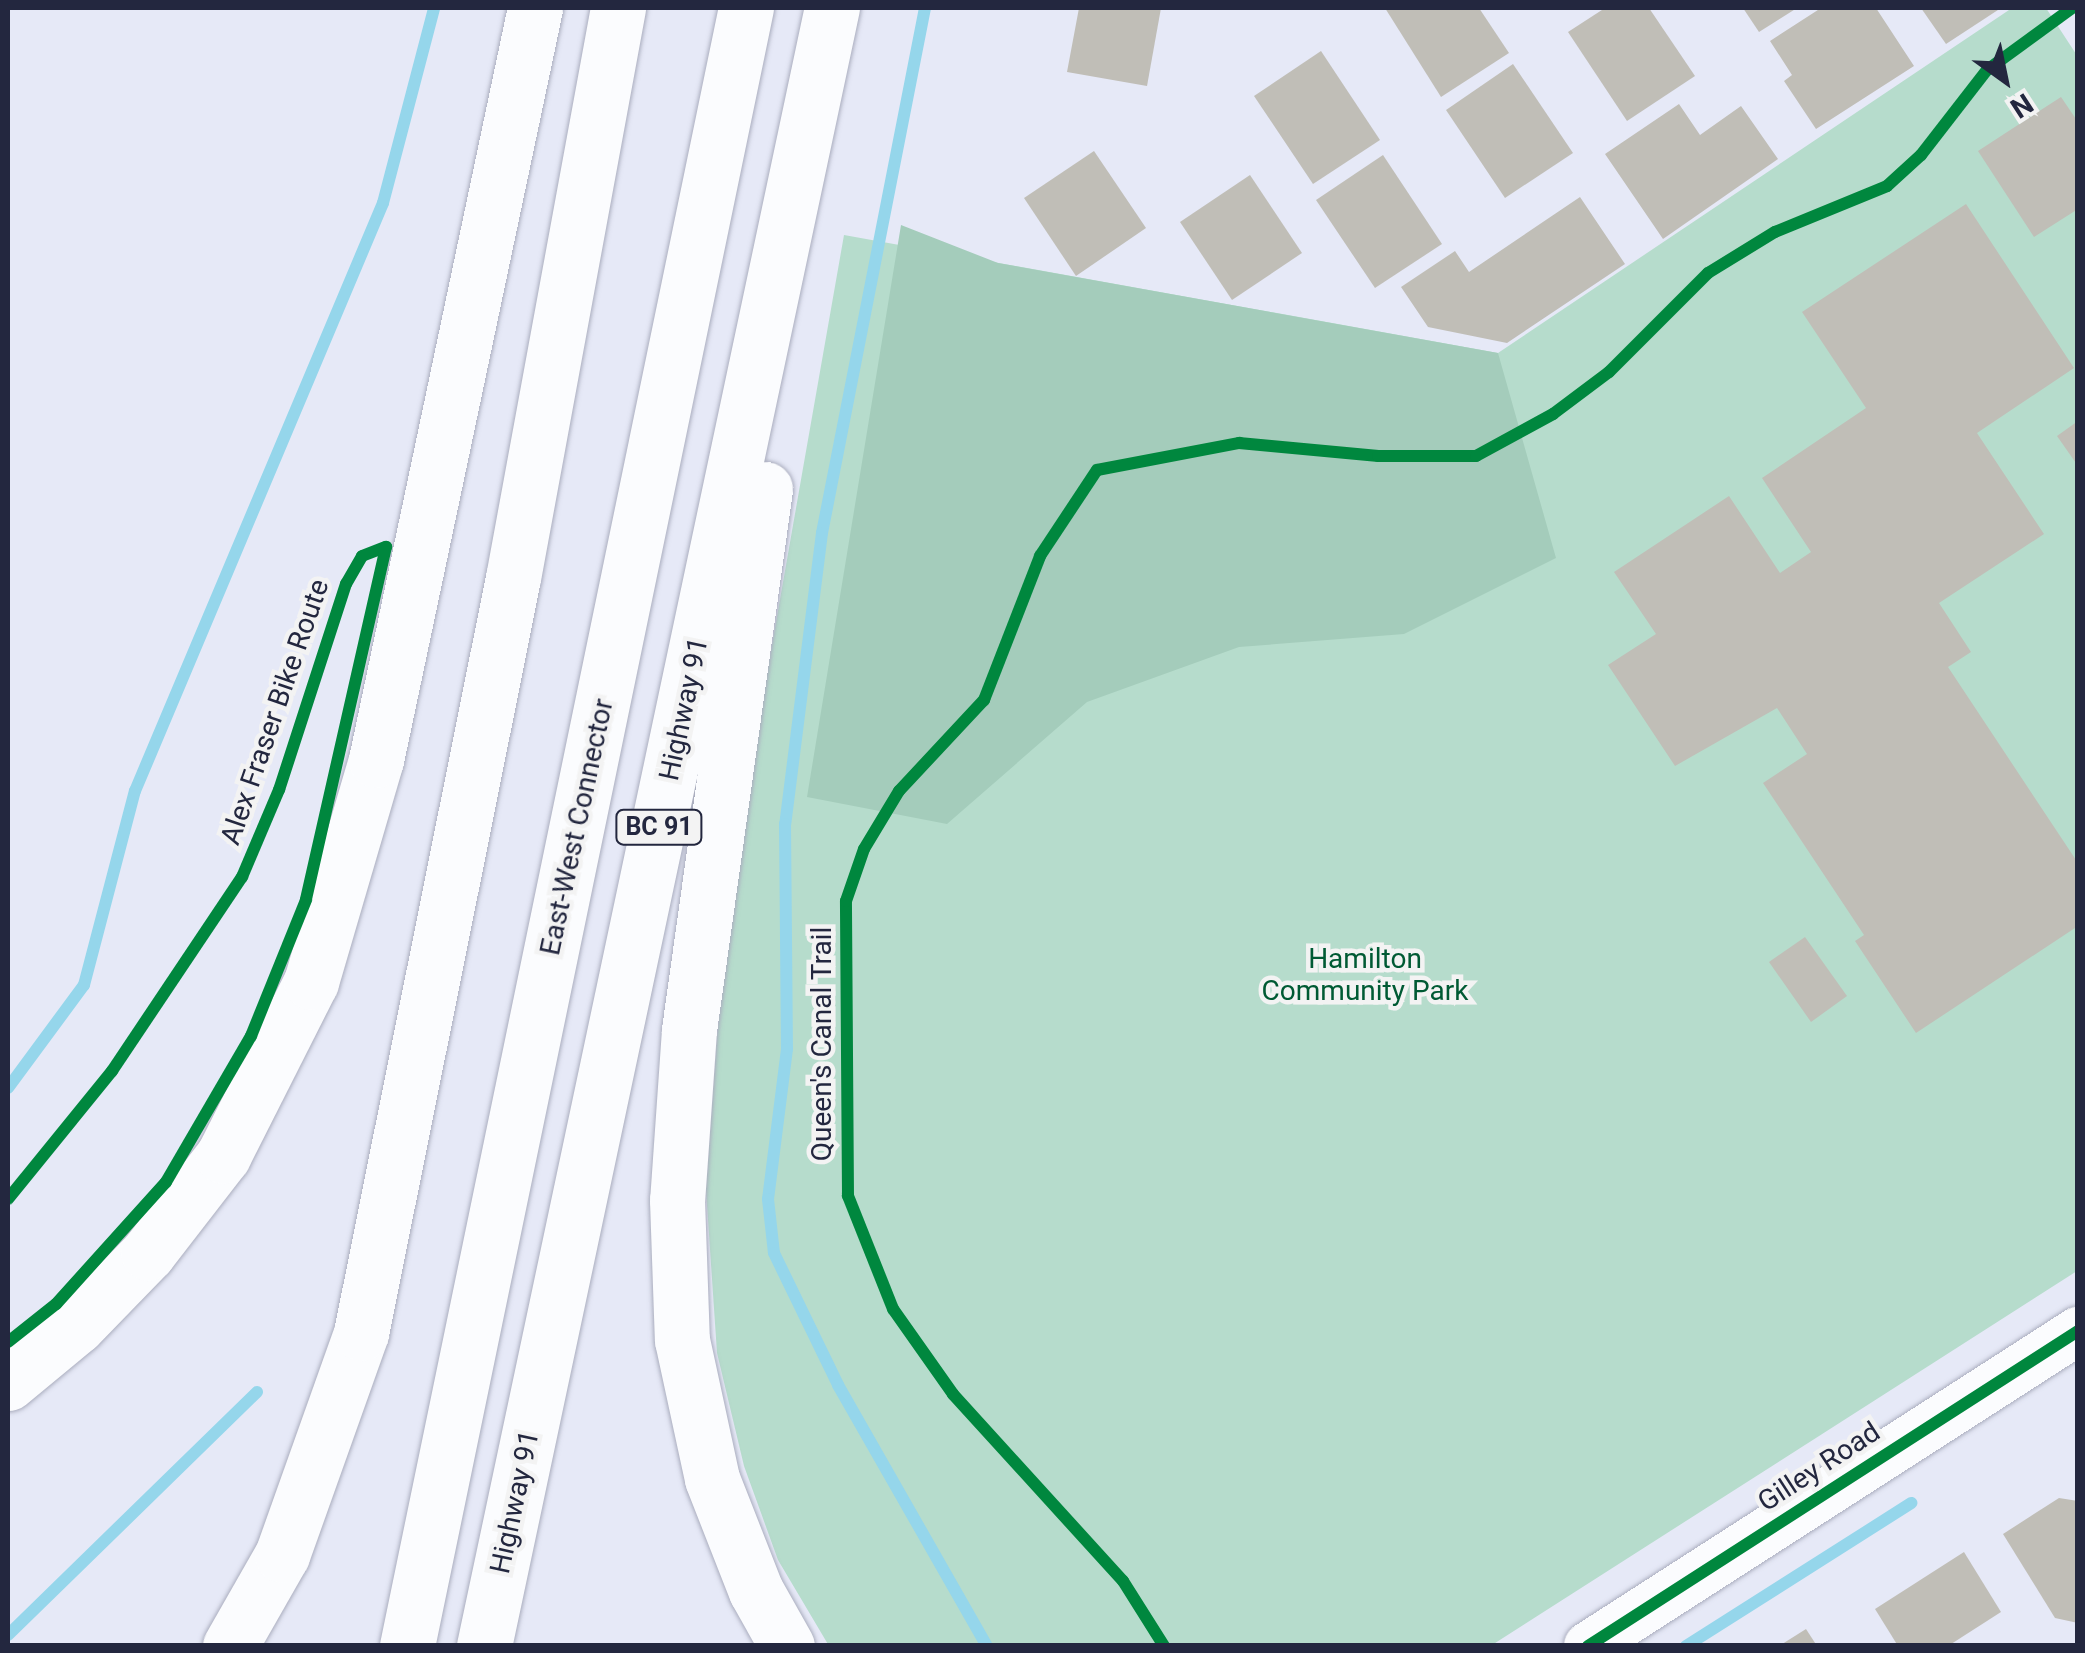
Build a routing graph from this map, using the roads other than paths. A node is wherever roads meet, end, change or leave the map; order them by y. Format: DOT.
graph roads {
  1 [pos="536,8"];
  2 [pos="618,8"];
  3 [pos="746,8"];
  4 [pos="835,8"];
  5 [pos="2078,1331"];
  6 [pos="8,1383"];
  7 [pos="230,1646"];
  8 [pos="406,1646"];
  9 [pos="484,1646"];
  10 [pos="787,1646"];
  11 [pos="1588,1646"];
  1 -- 6 [label="highway"];
  2 -- 7 [label="highway"];
  3 -- 8 [label="highway, East-West Connector / BC 91"];
  4 -- 9 [label="highway, Highway 91 / BC 91"];
  4 -- 10 [label="highway"];
  5 -- 11 [label="street, Gilley Road"];
}
